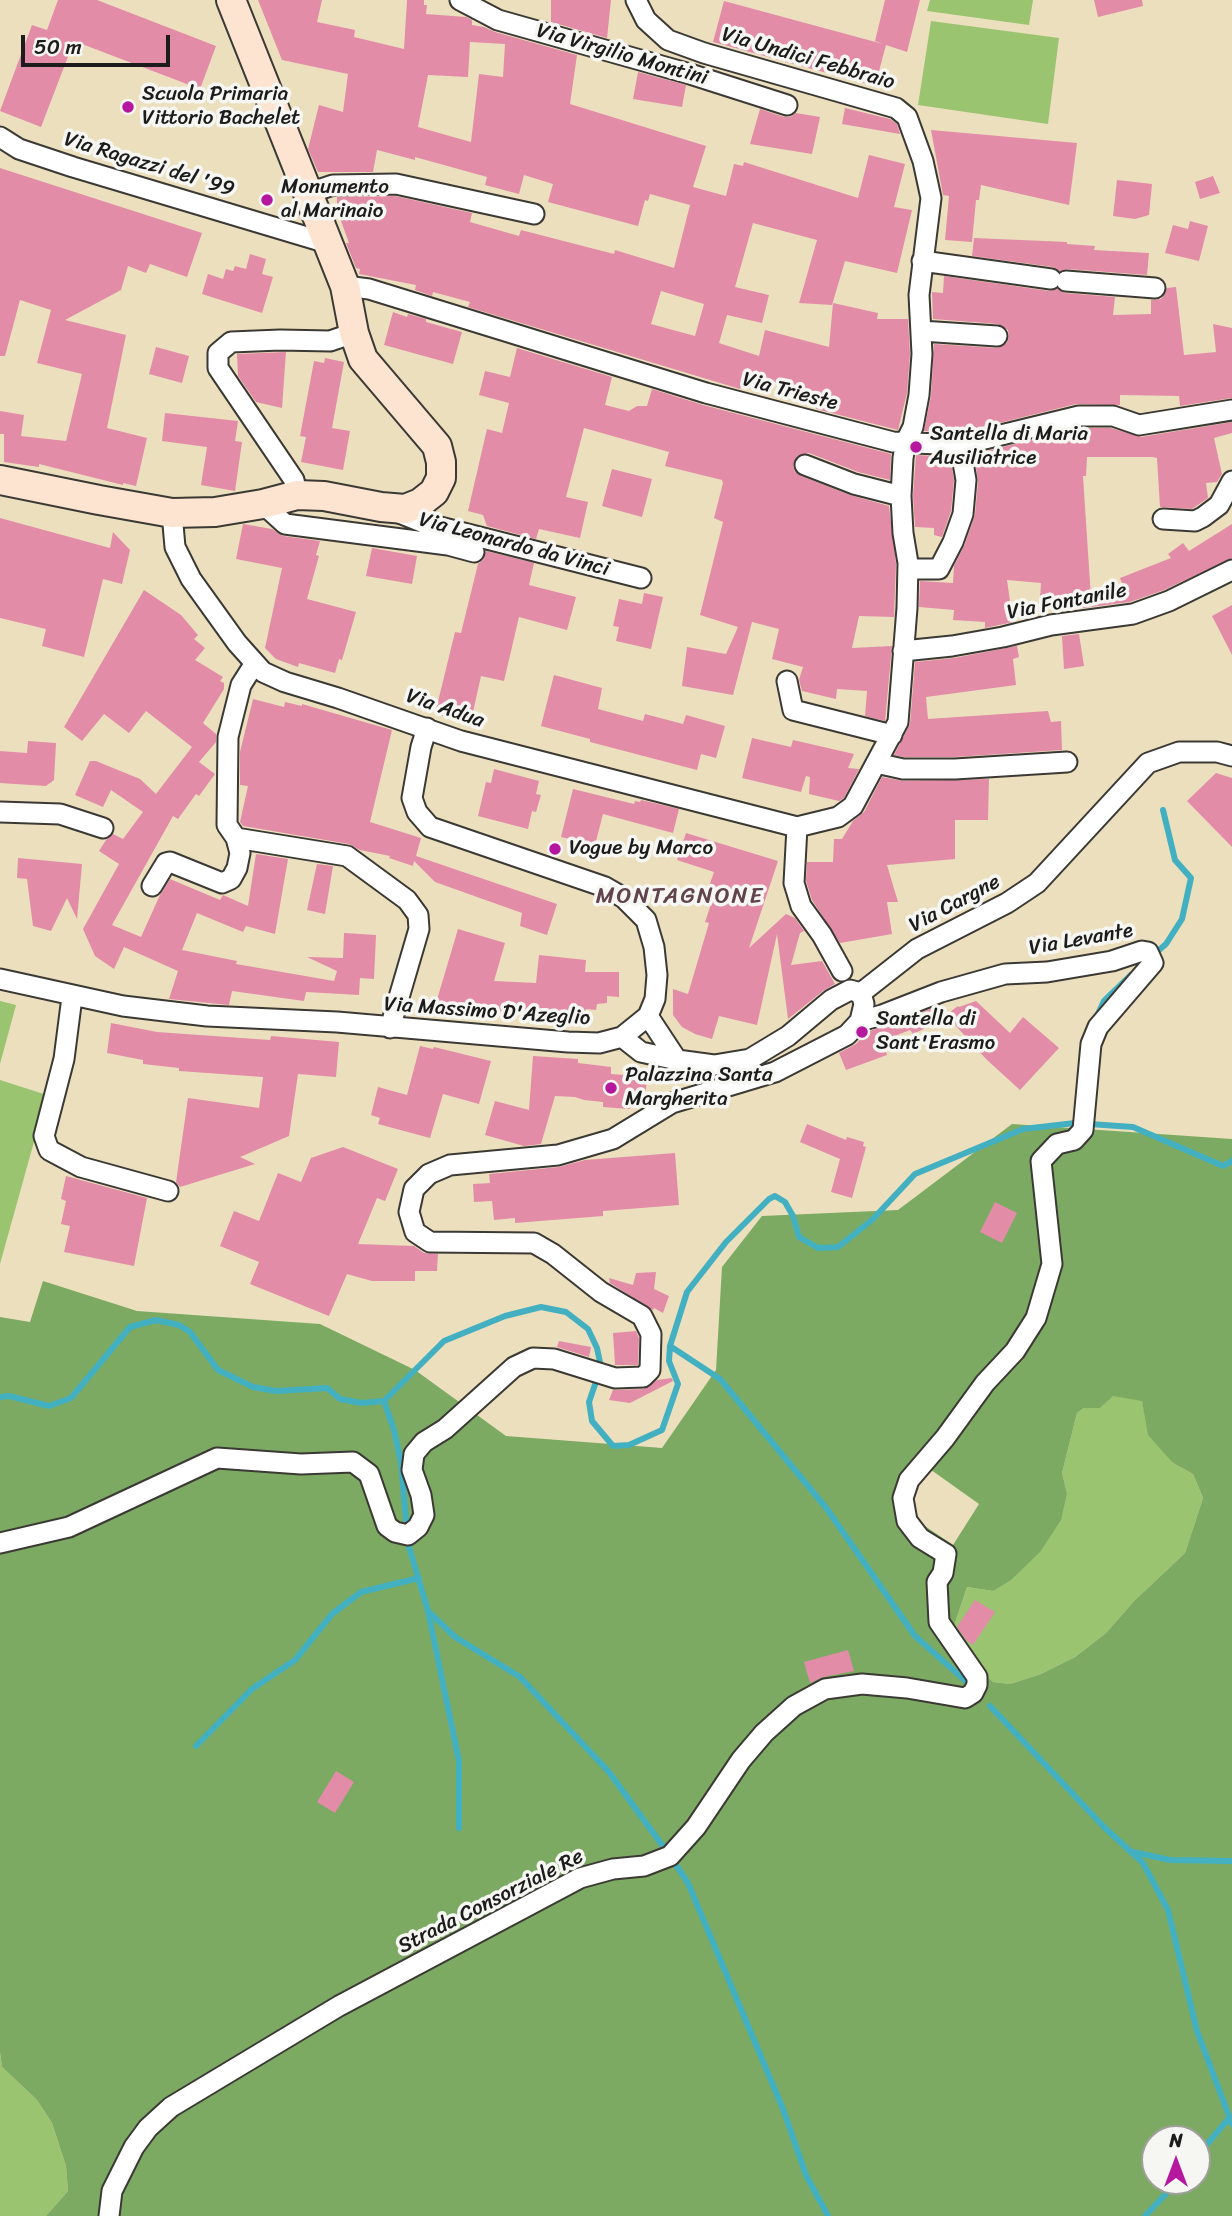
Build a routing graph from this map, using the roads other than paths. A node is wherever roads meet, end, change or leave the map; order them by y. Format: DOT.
graph roads {
  1 [pos="231,0"];
  2 [pos="460,0"];
  3 [pos="636,0"];
  4 [pos="787,105"];
  5 [pos="0,136"];
  6 [pos="309,192"];
  7 [pos="534,214"];
  8 [pos="327,243"];
  9 [pos="922,261"];
  10 [pos="345,286"];
  11 [pos="1155,288"];
  12 [pos="921,331"];
  13 [pos="354,333"];
  14 [pos="997,336"];
  15 [pos="1232,410"];
  16 [pos="906,441"];
  17 [pos="960,445"];
  18 [pos="805,465"];
  19 [pos="0,480"];
  20 [pos="1232,481"];
  21 [pos="297,495"];
  22 [pos="901,496"];
  23 [pos="263,504"];
  24 [pos="390,508"];
  25 [pos="172,513"];
  26 [pos="1163,519"];
  27 [pos="474,552"];
  28 [pos="908,569"];
  29 [pos="1232,570"];
  30 [pos="641,578"];
  31 [pos="903,651"];
  32 [pos="255,663"];
  33 [pos="787,681"];
  34 [pos="427,728"];
  35 [pos="892,735"];
  36 [pos="1232,756"];
  37 [pos="1067,762"];
  38 [pos="876,763"];
  39 [pos="0,812"];
  40 [pos="797,827"];
  41 [pos="103,828"];
  42 [pos="236,838"];
  43 [pos="152,886"];
  44 [pos="842,971"];
  45 [pos="0,979"];
  46 [pos="861,993"];
  47 [pos="72,997"];
  48 [pos="648,1016"];
  49 [pos="860,1021"];
  50 [pos="390,1028"];
  51 [pos="622,1037"];
  52 [pos="677,1060"];
  53 [pos="168,1191"];
  54 [pos="0,1543"];
  55 [pos="946,1554"];
  56 [pos="108,2216"];
  1 -- 6 [label="main road"];
  2 -- 4 [label="street, Via Virgilio Montini"];
  3 -- 9 [label="street, Via Undici Febbraio"];
  5 -- 8 [label="street, Via Ragazzi del '99"];
  6 -- 7 [label="street"];
  6 -- 8 [label="main road"];
  8 -- 10 [label="main road"];
  9 -- 11 [label="street"];
  9 -- 12 [label="street, Via Undici Febbraio"];
  10 -- 13 [label="main road"];
  10 -- 16 [label="street, Via Trieste"];
  12 -- 14 [label="street"];
  12 -- 16 [label="street, Via Undici Febbraio"];
  13 -- 21 [label="street"];
  13 -- 24 [label="main road, Via Leonardo da Vinci"];
  15 -- 17 [label="street, Via Trieste"];
  16 -- 17 [label="street, Via Trieste"];
  16 -- 22 [label="street, Via Undici Febbraio"];
  17 -- 28 [label="street"];
  18 -- 22 [label="street"];
  19 -- 25 [label="main road"];
  20 -- 26 [label="street"];
  21 -- 23 [label="main road"];
  21 -- 24 [label="main road, Via Leonardo da Vinci"];
  22 -- 28 [label="street, Via Undici Febbraio"];
  23 -- 25 [label="main road"];
  23 -- 27 [label="street"];
  24 -- 30 [label="street, Via Leonardo da Vinci"];
  25 -- 32 [label="street, Via Adua"];
  28 -- 31 [label="street, Via Undici Febbraio"];
  29 -- 31 [label="street, Via Fontanile"];
  31 -- 35 [label="street, Via Undici Febbraio"];
  32 -- 34 [label="street, Via Adua"];
  32 -- 42 [label="street"];
  33 -- 35 [label="street"];
  34 -- 40 [label="street, Via Adua"];
  34 -- 48 [label="street"];
  35 -- 38 [label="street, Via Undici Febbraio"];
  36 -- 46 [label="street, Via Cargne"];
  37 -- 38 [label="street"];
  38 -- 40 [label="street, Via Undici Febbraio"];
  39 -- 41 [label="street"];
  40 -- 44 [label="street"];
  42 -- 43 [label="street"];
  42 -- 50 [label="street"];
  45 -- 47 [label="street, Via Massimo D'Azeglio"];
  46 -- 49 [label="street"];
  46 -- 52 [label="street, Via Cargne"];
  47 -- 50 [label="street, Via Massimo D'Azeglio"];
  47 -- 53 [label="street"];
  48 -- 51 [label="street, Via Massimo D'Azeglio"];
  48 -- 52 [label="street"];
  49 -- 54 [label="street"];
  49 -- 55 [label="street, Via Levante"];
  50 -- 51 [label="street, Via Massimo D'Azeglio"];
  51 -- 52 [label="street, Via Cargne"];
  55 -- 56 [label="street, Strada Consorziale Re"];
}
